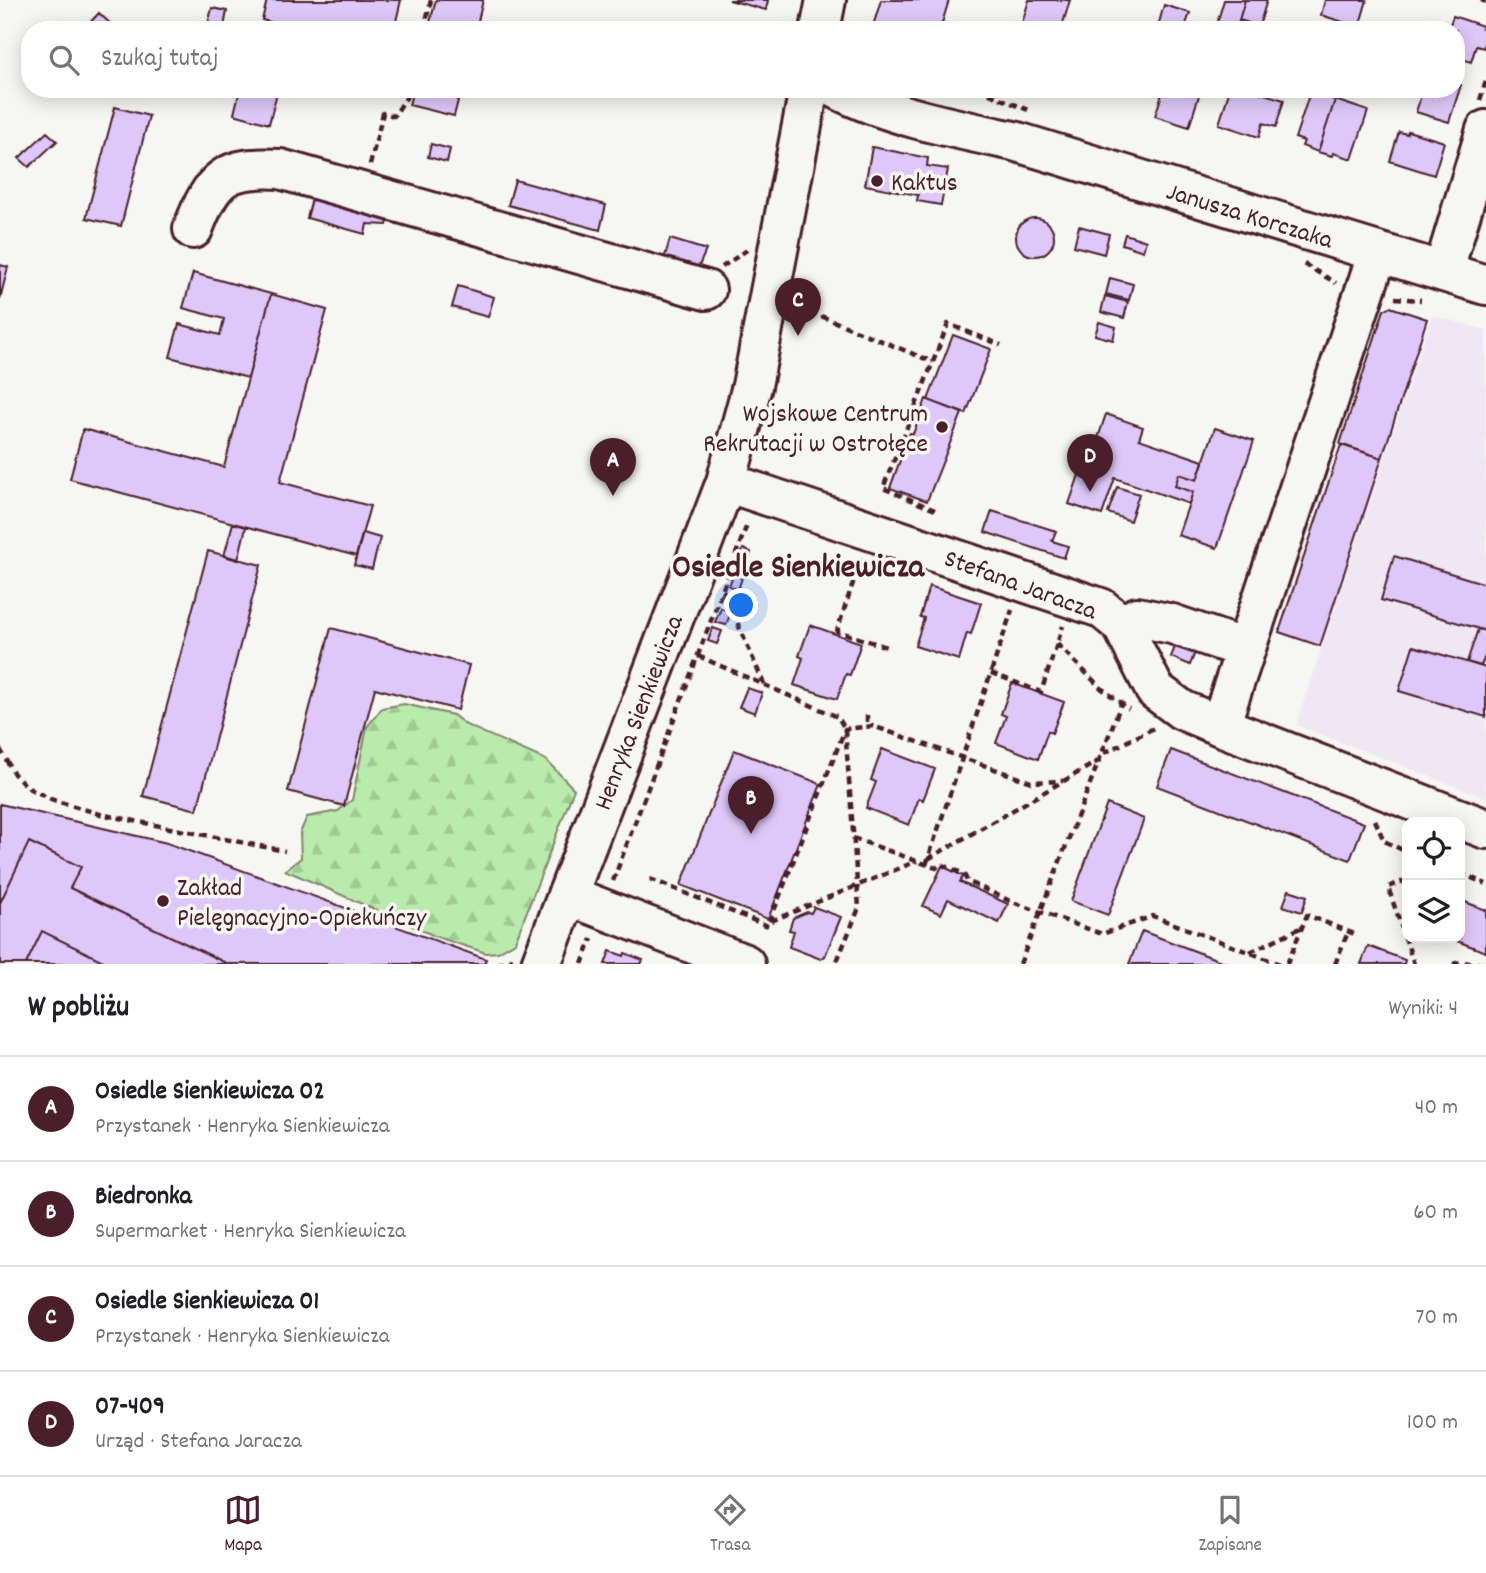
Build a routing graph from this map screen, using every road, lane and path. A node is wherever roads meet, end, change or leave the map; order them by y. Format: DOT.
graph roads {
  1 [pos="431,0"];
  2 [pos="826,0"];
  3 [pos="426,21"];
  4 [pos="822,21"];
  5 [pos="1486,81"];
  6 [pos="406,98"];
  7 [pos="806,98"];
  8 [pos="854,98"];
  9 [pos="921,98"];
  10 [pos="1003,98"];
  11 [pos="1482,119"];
  12 [pos="1026,128"];
  13 [pos="362,193"];
  14 [pos="193,229"];
  15 [pos="753,245"];
  16 [pos="1378,252"];
  17 [pos="748,258"];
  18 [pos="1443,272"];
  19 [pos="1486,285"];
  20 [pos="706,290"];
  21 [pos="800,297"];
  22 [pos="798,307"];
  23 [pos="795,320"];
  24 [pos="1000,345"];
  25 [pos="933,362"];
  26 [pos="726,482"];
  27 [pos="935,510"];
  28 [pos="751,514"];
  29 [pos="862,555"];
  30 [pos="723,590"];
  31 [pos="1014,606"];
  32 [pos="1064,622"];
  33 [pos="1122,625"];
  34 [pos="890,648"];
  35 [pos="1245,649"];
  36 [pos="698,656"];
  37 [pos="991,673"];
  38 [pos="764,684"];
  39 [pos="1121,704"];
  40 [pos="867,715"];
  41 [pos="867,726"];
  42 [pos="1158,726"];
  43 [pos="1220,726"];
  44 [pos="845,729"];
  45 [pos="0,749"];
  46 [pos="1103,754"];
  47 [pos="963,757"];
  48 [pos="1101,760"];
  49 [pos="1063,781"];
  50 [pos="1486,829"];
  51 [pos="853,838"];
  52 [pos="285,851"];
  53 [pos="917,861"];
  54 [pos="927,862"];
  55 [pos="1465,875"];
  56 [pos="650,880"];
  57 [pos="1402,882"];
  58 [pos="1486,884"];
  59 [pos="857,886"];
  60 [pos="567,895"];
  61 [pos="603,909"];
  62 [pos="1041,910"];
  63 [pos="770,921"];
  64 [pos="1303,926"];
  65 [pos="1402,928"];
  66 [pos="1348,932"];
  67 [pos="1357,935"];
  68 [pos="1407,943"];
  69 [pos="1249,952"];
  70 [pos="531,957"];
  71 [pos="837,961"];
  72 [pos="498,964"];
  73 [pos="582,964"];
  74 [pos="745,964"];
  75 [pos="1020,964"];
  76 [pos="1280,964"];
  77 [pos="1287,964"];
  78 [pos="1335,964"];
  79 [pos="1414,964"];
  80 [pos="1453,964"];
  81 [pos="1483,964"];
  1 -- 3 [label="path"];
  2 -- 4 [label="street"];
  5 -- 11 [label="path"];
  6 -- 13 [label="path"];
  7 -- 26 [label="street, Henryka Sienkiewicza"];
  8 -- 12 [label="street, Janusza Korczaka"];
  9 -- 12 [label="street, Janusza Korczaka"];
  10 -- 12 [label="path"];
  11 -- 18 [label="street"];
  12 -- 16 [label="street, Janusza Korczaka"];
  13 -- 14 [label="street"];
  13 -- 20 [label="street"];
  15 -- 17 [label="path"];
  16 -- 18 [label="street, Janusza Korczaka"];
  16 -- 35 [label="street"];
  18 -- 19 [label="street, Janusza Korczaka"];
  21 -- 22 [label="path"];
  22 -- 23 [label="path"];
  22 -- 25 [label="path"];
  24 -- 25 [label="path"];
  25 -- 27 [label="path"];
  26 -- 33 [label="street, Stefana Jaracza"];
  26 -- 60 [label="street, Henryka Sienkiewicza"];
  28 -- 30 [label="path"];
  29 -- 34 [label="path"];
  30 -- 36 [label="path"];
  30 -- 38 [label="path"];
  31 -- 37 [label="path"];
  32 -- 37 [label="path"];
  33 -- 35 [label="street, Stefana Jaracza"];
  33 -- 43 [label="street"];
  35 -- 43 [label="street"];
  36 -- 38 [label="path"];
  36 -- 61 [label="path"];
  37 -- 47 [label="path"];
  38 -- 44 [label="path"];
  39 -- 46 [label="path"];
  40 -- 41 [label="path"];
  41 -- 44 [label="path"];
  41 -- 47 [label="path"];
  42 -- 46 [label="path"];
  43 -- 50 [label="street"];
  44 -- 51 [label="path"];
  44 -- 63 [label="path"];
  45 -- 52 [label="path"];
  46 -- 48 [label="path"];
  47 -- 49 [label="path"];
  47 -- 54 [label="path"];
  48 -- 49 [label="path"];
  48 -- 62 [label="path"];
  49 -- 54 [label="path"];
  51 -- 53 [label="path"];
  51 -- 59 [label="path"];
  53 -- 54 [label="path"];
  53 -- 59 [label="path"];
  54 -- 62 [label="path"];
  55 -- 58 [label="path"];
  56 -- 63 [label="path"];
  57 -- 65 [label="path"];
  59 -- 63 [label="path"];
  59 -- 71 [label="path"];
  60 -- 61 [label="street"];
  60 -- 70 [label="street, Henryka Sienkiewicza"];
  61 -- 73 [label="path"];
  61 -- 74 [label="street"];
  62 -- 69 [label="path"];
  62 -- 75 [label="path"];
  64 -- 66 [label="path"];
  64 -- 69 [label="path"];
  64 -- 77 [label="path"];
  66 -- 67 [label="path"];
  66 -- 78 [label="path"];
  68 -- 79 [label="path"];
  69 -- 76 [label="path"];
  70 -- 72 [label="path"];
  80 -- 81 [label="path"];
}
